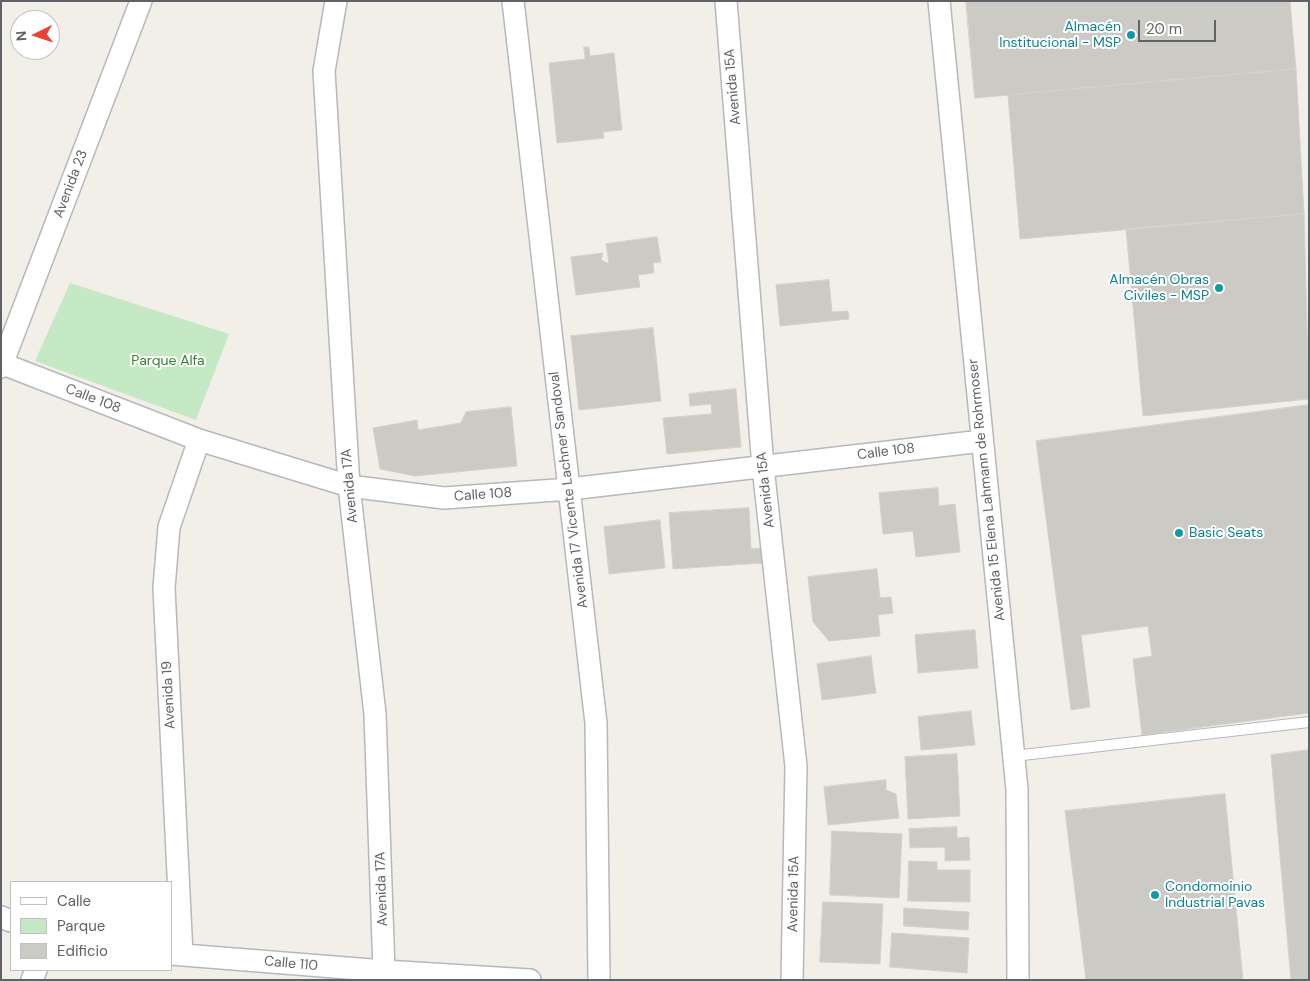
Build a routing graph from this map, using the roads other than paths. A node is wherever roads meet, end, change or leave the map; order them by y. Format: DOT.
graph roads {
  1 [pos="141,1"];
  2 [pos="336,1"];
  3 [pos="513,1"];
  4 [pos="726,1"];
  5 [pos="939,1"];
  6 [pos="2,365"];
  7 [pos="199,440"];
  8 [pos="982,441"];
  9 [pos="763,467"];
  10 [pos="349,486"];
  11 [pos="570,489"];
  12 [pos="1309,722"];
  13 [pos="1014,756"];
  14 [pos="177,954"];
  15 [pos="384,971"];
  16 [pos="530,980"];
  17 [pos="599,980"];
  18 [pos="792,980"];
  19 [pos="1018,980"];
  1 -- 6 [label="street, Avenida 23"];
  2 -- 10 [label="street, Avenida 17A"];
  3 -- 11 [label="street, Avenida 17 Vicente Lachner Sandoval"];
  4 -- 9 [label="street, Avenida 15A"];
  5 -- 8 [label="street, Avenida 15 Elena Lahmann de Rohrmoser"];
  6 -- 7 [label="street, Calle 108"];
  7 -- 10 [label="street, Calle 108"];
  7 -- 14 [label="street, Avenida 19"];
  8 -- 9 [label="street, Calle 108"];
  8 -- 13 [label="street, Avenida 15 Elena Lahmann de Rohrmoser"];
  9 -- 11 [label="street, Calle 108"];
  9 -- 18 [label="street, Avenida 15A"];
  10 -- 11 [label="street, Calle 108"];
  10 -- 15 [label="street, Avenida 17A"];
  11 -- 17 [label="street, Avenida 17 Vicente Lachner Sandoval"];
  12 -- 13 [label="lane"];
  13 -- 19 [label="street, Avenida 15 Elena Lahmann de Rohrmoser"];
  14 -- 15 [label="street, Calle 110"];
  15 -- 16 [label="street, Calle 110"];
}
